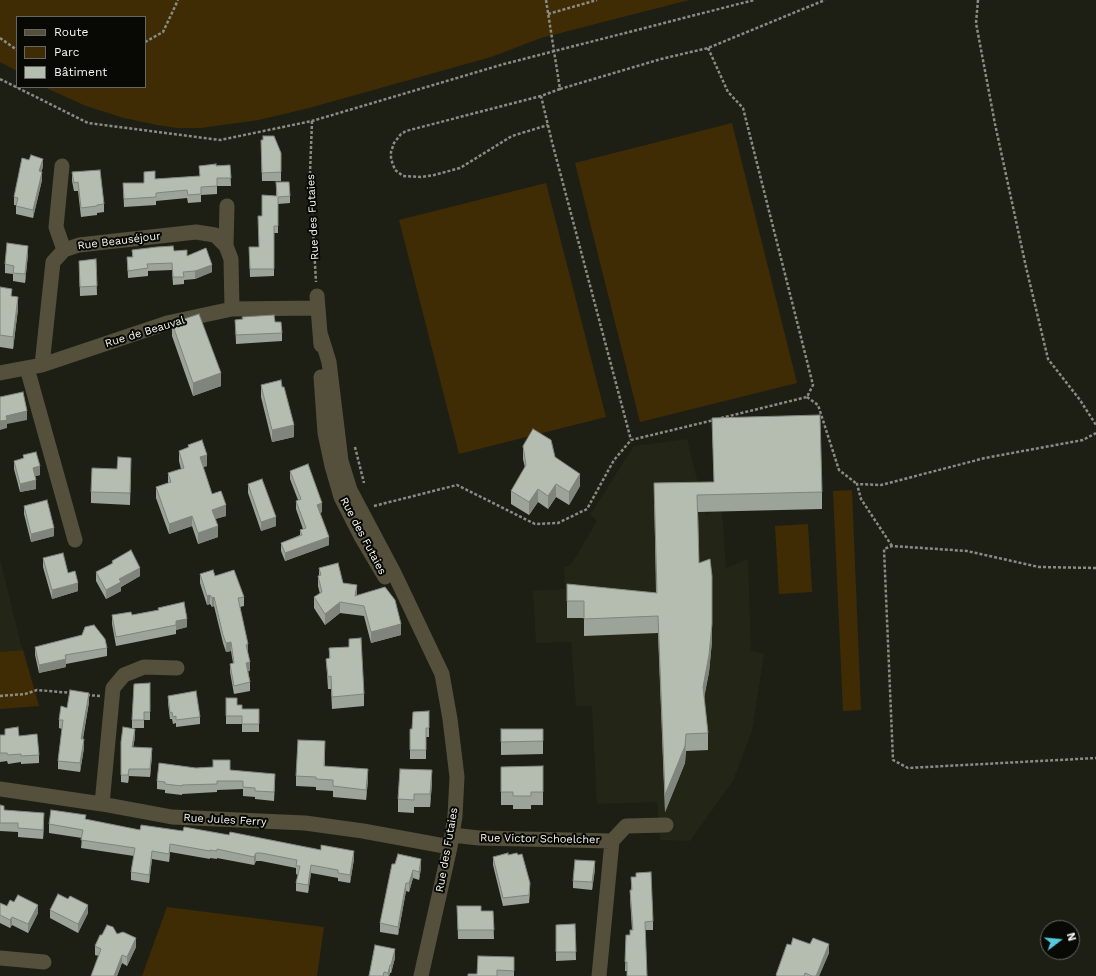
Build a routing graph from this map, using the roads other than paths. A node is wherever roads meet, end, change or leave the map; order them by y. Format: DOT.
graph roads {
  1 [pos="62,166"];
  2 [pos="227,206"];
  3 [pos="226,246"];
  4 [pos="64,250"];
  5 [pos="317,302"];
  6 [pos="232,309"];
  7 [pos="321,336"];
  8 [pos="42,365"];
  9 [pos="27,368"];
  10 [pos="0,374"];
  11 [pos="75,540"];
  12 [pos="421,631"];
  13 [pos="177,668"];
  14 [pos="0,789"];
  15 [pos="102,804"];
  16 [pos="666,826"];
  17 [pos="451,841"];
  18 [pos="612,841"];
  19 [pos="0,958"];
  20 [pos="44,962"];
  21 [pos="421,976"];
  22 [pos="599,976"];
  1 -- 4 [label="street"];
  2 -- 3 [label="street"];
  3 -- 4 [label="street, Rue Beauséjour"];
  3 -- 6 [label="street"];
  4 -- 8 [label="street, Rue Beauséjour"];
  5 -- 6 [label="street, Rue de Beauval"];
  5 -- 7 [label="street, Rue des Futaies"];
  6 -- 8 [label="street, Rue de Beauval"];
  7 -- 12 [label="street, Rue des Futaies"];
  7 -- 12 [label="street, Rue des Futaies"];
  8 -- 9 [label="street, Rue de Beauval"];
  9 -- 10 [label="street, Rue de Beauval"];
  9 -- 11 [label="street"];
  12 -- 17 [label="street, Rue des Futaies"];
  13 -- 15 [label="street"];
  14 -- 15 [label="street, Rue Jules Ferry"];
  15 -- 17 [label="street, Rue Jules Ferry"];
  16 -- 18 [label="street"];
  17 -- 18 [label="street, Rue Victor Schoelcher"];
  17 -- 21 [label="street, Rue des Futaies"];
  18 -- 22 [label="street, Rue Victor Schoelcher"];
  19 -- 20 [label="street"];
}
